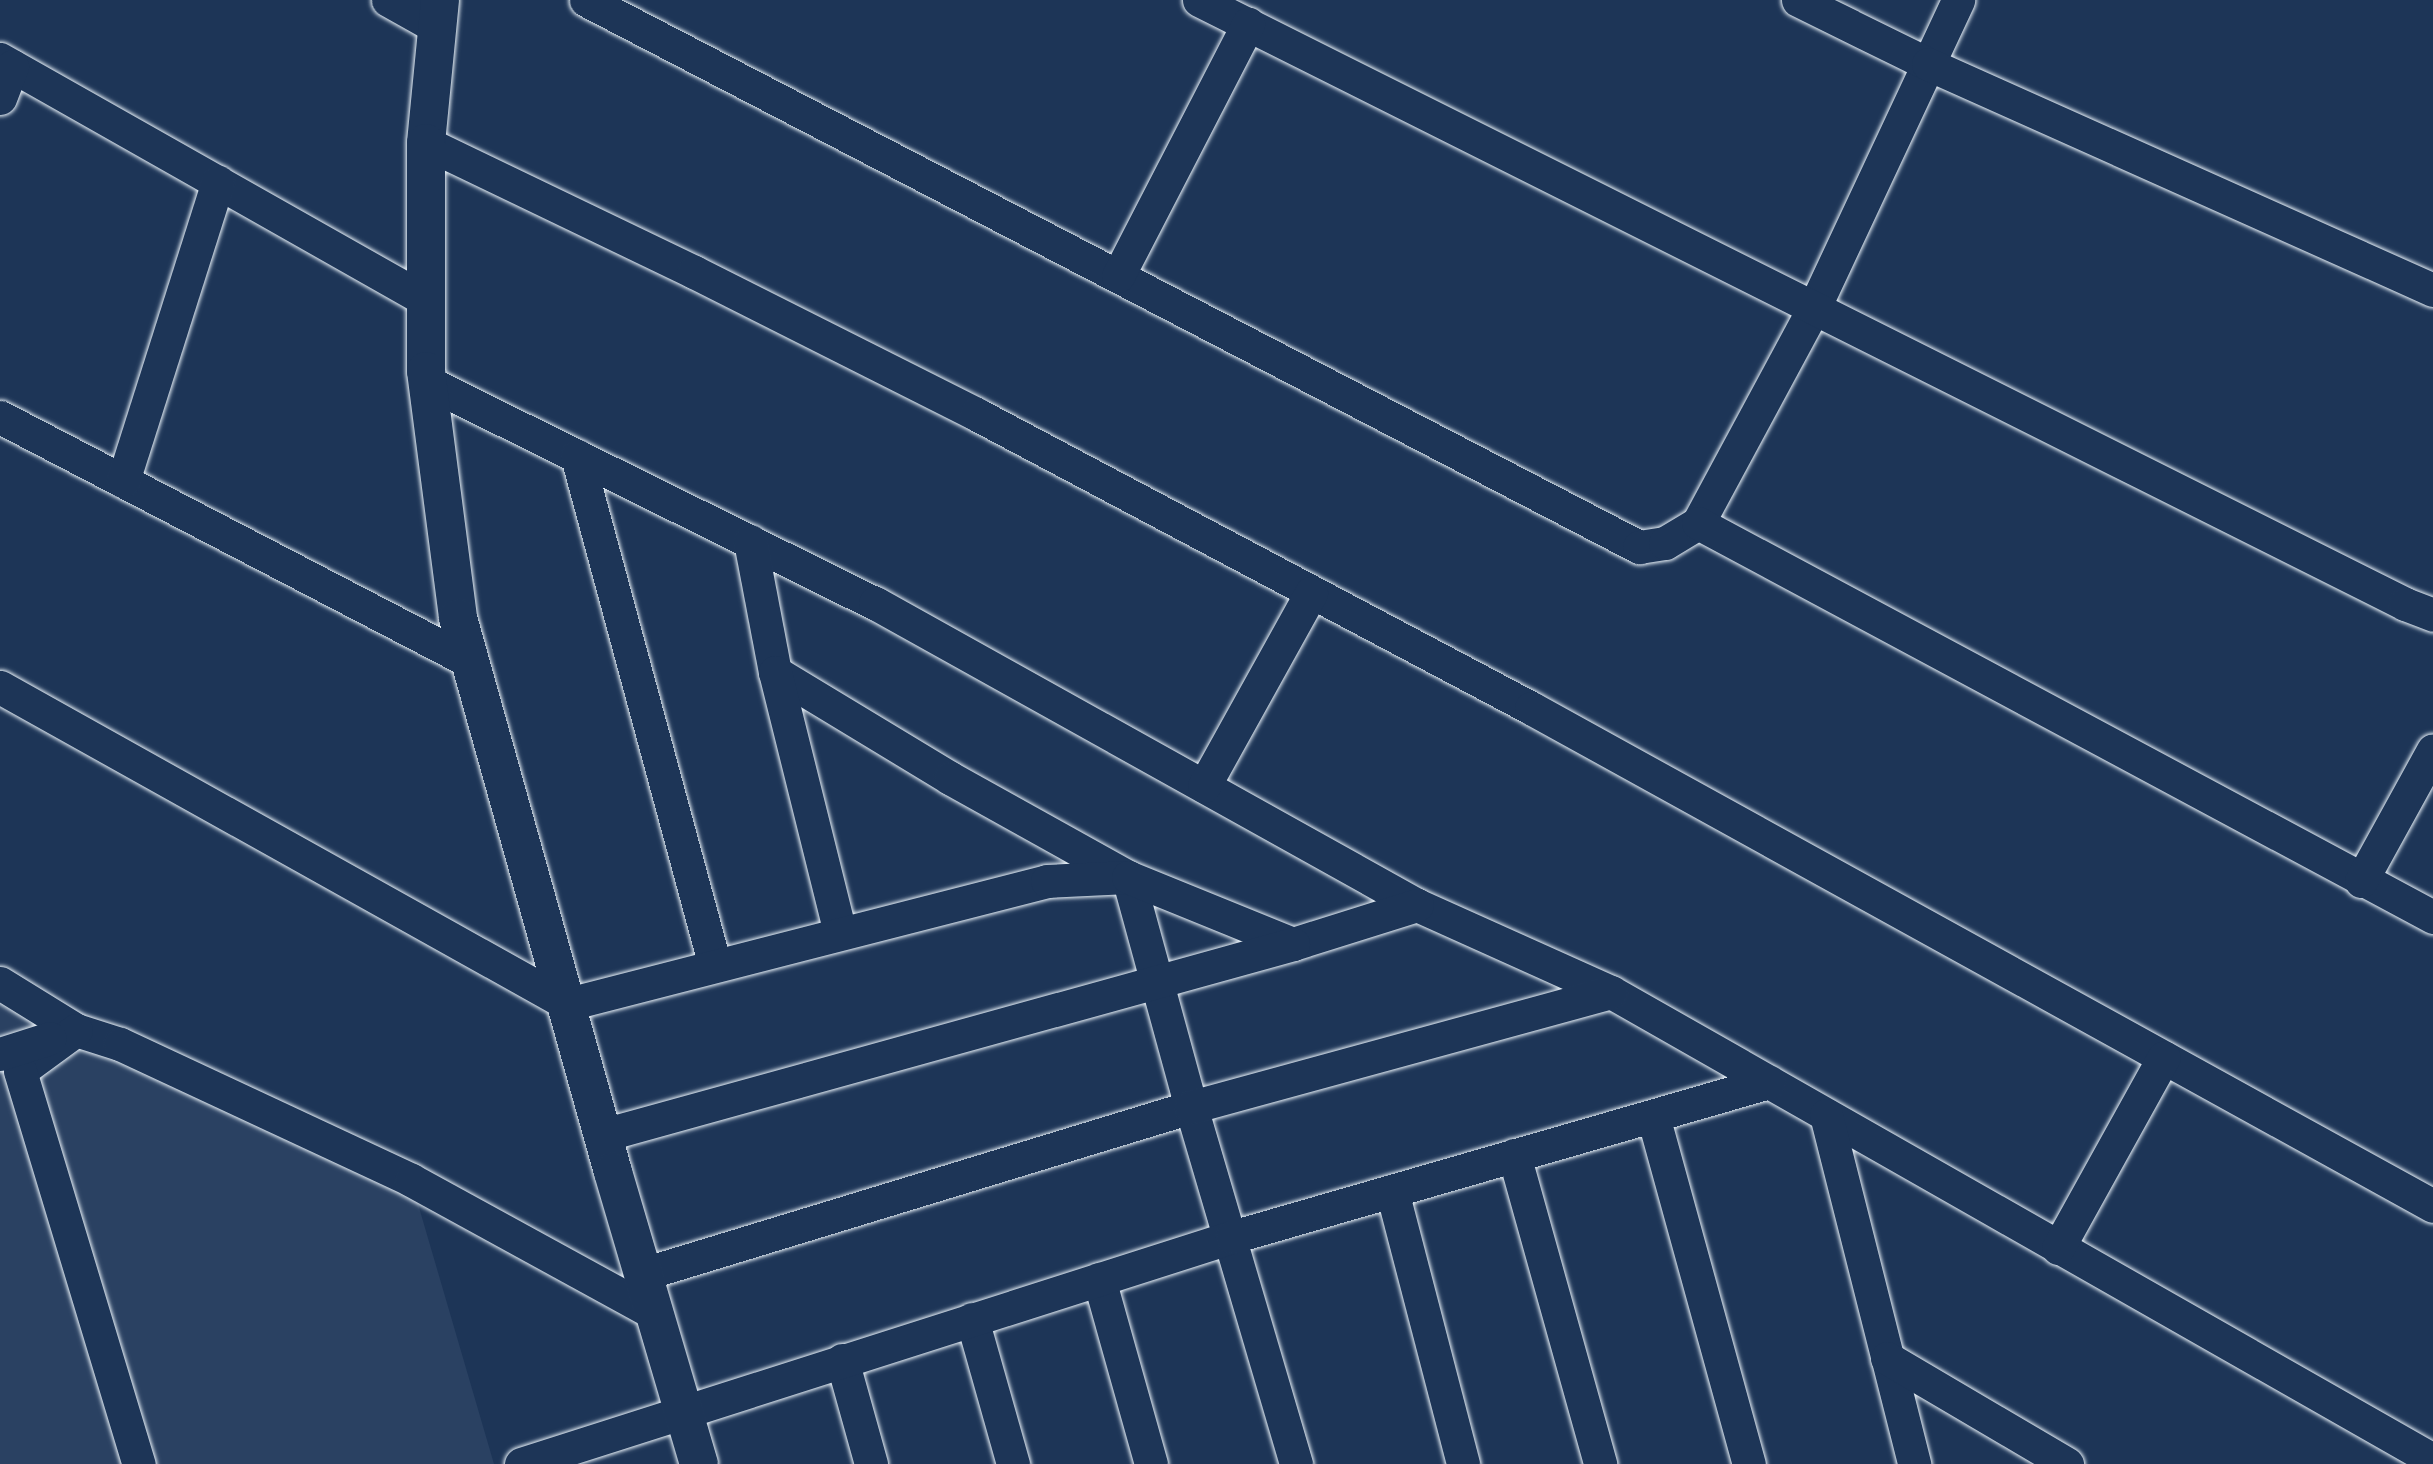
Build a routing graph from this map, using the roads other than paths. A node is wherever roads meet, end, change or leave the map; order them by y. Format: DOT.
graph roads {
  1 [pos="388,0"];
  2 [pos="1199,0"];
  3 [pos="1798,0"];
  4 [pos="1958,0"];
  5 [pos="590,1"];
  6 [pos="439,14"];
  7 [pos="1248,24"];
  8 [pos="6,62"];
  9 [pos="1928,64"];
  10 [pos="0,98"];
  11 [pos="426,142"];
  12 [pos="218,182"];
  13 [pos="1118,276"];
  14 [pos="2433,290"];
  15 [pos="426,300"];
  16 [pos="1814,308"];
  17 [pos="427,382"];
  18 [pos="0,417"];
  19 [pos="578,456"];
  20 [pos="123,481"];
  21 [pos="1698,523"];
  22 [pos="750,541"];
  23 [pos="1311,593"];
  24 [pos="2433,615"];
  25 [pos="471,662"];
  26 [pos="775,672"];
  27 [pos="0,687"];
  28 [pos="2433,750"];
  29 [pos="1204,786"];
  30 [pos="1128,877"];
  31 [pos="2361,881"];
  32 [pos="1416,905"];
  33 [pos="2433,917"];
  34 [pos="840,932"];
  35 [pos="1293,944"];
  36 [pos="715,966"];
  37 [pos="0,983"];
  38 [pos="1160,983"];
  39 [pos="1611,992"];
  40 [pos="568,1004"];
  41 [pos="76,1030"];
  42 [pos="0,1054"];
  43 [pos="2164,1057"];
  44 [pos="1769,1082"];
  45 [pos="1191,1107"];
  46 [pos="1826,1115"];
  47 [pos="1653,1116"];
  48 [pos="603,1135"];
  49 [pos="1514,1155"];
  50 [pos="1392,1191"];
  51 [pos="2433,1206"];
  52 [pos="1232,1237"];
  53 [pos="2058,1248"];
  54 [pos="643,1274"];
  55 [pos="1099,1279"];
  56 [pos="654,1313"];
  57 [pos="972,1319"];
  58 [pos="1887,1358"];
  59 [pos="842,1360"];
  60 [pos="683,1410"];
  61 [pos="2433,1460"];
  62 [pos="139,1464"];
  63 [pos="521,1464"];
  64 [pos="699,1464"];
  65 [pos="871,1464"];
  66 [pos="1013,1464"];
  67 [pos="1151,1464"];
  68 [pos="1296,1464"];
  69 [pos="1463,1464"];
  70 [pos="1600,1464"];
  71 [pos="1749,1464"];
  72 [pos="1914,1464"];
  73 [pos="2067,1464"];
  1 -- 6 [label="street"];
  2 -- 7 [label="street"];
  3 -- 9 [label="street"];
  4 -- 9 [label="street"];
  5 -- 13 [label="street"];
  6 -- 11 [label="street"];
  7 -- 13 [label="street"];
  7 -- 16 [label="street"];
  8 -- 10 [label="street"];
  8 -- 12 [label="street"];
  9 -- 14 [label="street"];
  9 -- 16 [label="street"];
  11 -- 15 [label="street"];
  11 -- 23 [label="street"];
  12 -- 15 [label="street"];
  12 -- 20 [label="street"];
  13 -- 21 [label="street"];
  15 -- 17 [label="street"];
  16 -- 21 [label="street"];
  16 -- 24 [label="street"];
  17 -- 19 [label="street"];
  17 -- 25 [label="street"];
  18 -- 20 [label="street"];
  19 -- 22 [label="street"];
  19 -- 36 [label="street"];
  20 -- 25 [label="street"];
  21 -- 31 [label="street"];
  22 -- 26 [label="street"];
  22 -- 29 [label="street"];
  23 -- 29 [label="street"];
  23 -- 43 [label="street"];
  25 -- 40 [label="street"];
  26 -- 30 [label="street"];
  26 -- 34 [label="street"];
  27 -- 40 [label="street"];
  28 -- 31 [label="street"];
  29 -- 32 [label="street"];
  30 -- 34 [label="street"];
  30 -- 35 [label="street"];
  30 -- 38 [label="street"];
  31 -- 33 [label="street"];
  32 -- 35 [label="street"];
  32 -- 39 [label="street"];
  34 -- 36 [label="street"];
  35 -- 38 [label="street"];
  36 -- 40 [label="street"];
  37 -- 41 [label="street"];
  38 -- 45 [label="street"];
  38 -- 48 [label="street"];
  39 -- 44 [label="street"];
  39 -- 45 [label="street"];
  40 -- 48 [label="street"];
  41 -- 42 [label="street"];
  41 -- 56 [label="street"];
  41 -- 62 [label="street"];
  43 -- 51 [label="street"];
  43 -- 53 [label="street"];
  44 -- 46 [label="street"];
  44 -- 47 [label="street"];
  45 -- 52 [label="street"];
  45 -- 54 [label="street"];
  46 -- 53 [label="street"];
  46 -- 58 [label="street"];
  47 -- 49 [label="street"];
  47 -- 71 [label="street"];
  48 -- 54 [label="street"];
  49 -- 50 [label="street"];
  49 -- 70 [label="street"];
  50 -- 52 [label="street"];
  50 -- 69 [label="street"];
  52 -- 55 [label="street"];
  52 -- 68 [label="street"];
  53 -- 61 [label="street"];
  54 -- 56 [label="street"];
  55 -- 57 [label="street"];
  55 -- 67 [label="street"];
  56 -- 60 [label="street"];
  57 -- 59 [label="street"];
  57 -- 66 [label="street"];
  58 -- 72 [label="street"];
  58 -- 73 [label="street"];
  59 -- 60 [label="street"];
  59 -- 65 [label="street"];
  60 -- 63 [label="street"];
  60 -- 64 [label="street"];
}
